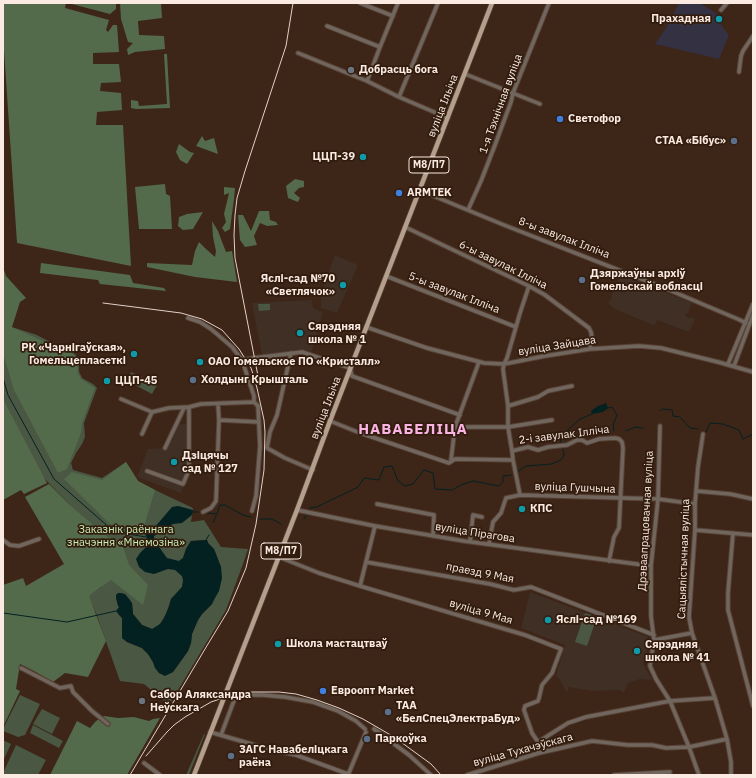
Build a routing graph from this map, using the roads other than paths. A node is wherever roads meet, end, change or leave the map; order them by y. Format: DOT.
graph roads {
  1 [pos="360,3"];
  2 [pos="398,3"];
  3 [pos="438,3"];
  4 [pos="492,3"];
  5 [pos="549,3"];
  6 [pos="727,3"];
  7 [pos="721,10"];
  8 [pos="393,16"];
  9 [pos="326,26"];
  10 [pos="753,36"];
  11 [pos="380,47"];
  12 [pos="298,53"];
  13 [pos="739,72"];
  14 [pos="465,74"];
  15 [pos="367,81"];
  16 [pos="513,93"];
  17 [pos="400,97"];
  18 [pos="540,104"];
  19 [pos="448,118"];
  20 [pos="419,190"];
  21 [pos="468,210"];
  22 [pos="405,227"];
  23 [pos="386,276"];
  24 [pos="529,286"];
  25 [pos="753,304"];
  26 [pos="753,316"];
  27 [pos="188,318"];
  28 [pos="746,323"];
  29 [pos="366,327"];
  30 [pos="516,327"];
  31 [pos="590,349"];
  32 [pos="291,353"];
  33 [pos="242,360"];
  34 [pos="479,362"];
  35 [pos="504,364"];
  36 [pos="728,364"];
  37 [pos="734,366"];
  38 [pos="350,368"];
  39 [pos="753,372"];
  40 [pos="572,386"];
  41 [pos="121,399"];
  42 [pos="254,402"];
  43 [pos="218,404"];
  44 [pos="508,406"];
  45 [pos="189,407"];
  46 [pos="184,408"];
  47 [pos="152,412"];
  48 [pos="460,415"];
  49 [pos="219,420"];
  50 [pos="552,420"];
  51 [pos="259,422"];
  52 [pos="330,422"];
  53 [pos="660,426"];
  54 [pos="456,427"];
  55 [pos="508,427"];
  56 [pos="142,434"];
  57 [pos="703,434"];
  58 [pos="165,448"];
  59 [pos="512,451"];
  60 [pos="451,460"];
  61 [pos="513,460"];
  62 [pos="147,470"];
  63 [pos="313,470"];
  64 [pos="696,491"];
  65 [pos="520,495"];
  66 [pos="621,498"];
  67 [pos="658,499"];
  68 [pos="753,499"];
  69 [pos="377,504"];
  70 [pos="695,504"];
  71 [pos="298,510"];
  72 [pos="252,511"];
  73 [pos="203,512"];
  74 [pos="482,517"];
  75 [pos="375,526"];
  76 [pos="694,530"];
  77 [pos="733,533"];
  78 [pos="753,535"];
  79 [pos="433,536"];
  80 [pos="39,539"];
  81 [pos="3,540"];
  82 [pos="470,542"];
  83 [pos="488,544"];
  84 [pos="279,557"];
  85 [pos="609,561"];
  86 [pos="366,562"];
  87 [pos="650,566"];
  88 [pos="360,586"];
  89 [pos="692,633"];
  90 [pos="654,635"];
  91 [pos="654,640"];
  92 [pos="21,668"];
  93 [pos="715,698"];
  94 [pos="670,701"];
  95 [pos="753,706"];
  96 [pos="108,724"];
  97 [pos="374,728"];
  98 [pos="210,732"];
  99 [pos="221,735"];
  100 [pos="727,739"];
  101 [pos="538,742"];
  102 [pos="689,747"];
  103 [pos="539,753"];
  104 [pos="144,763"];
  105 [pos="426,770"];
  106 [pos="670,772"];
  107 [pos="160,775"];
  108 [pos="194,775"];
  109 [pos="348,775"];
  110 [pos="422,775"];
  111 [pos="431,775"];
  112 [pos="467,775"];
  113 [pos="614,775"];
  114 [pos="699,775"];
  115 [pos="731,775"];
  1 -- 8 [label="street"];
  2 -- 8 [label="street"];
  3 -- 17 [label="street"];
  4 -- 14 [label="main road, вуліца Ільіча / М8/П7"];
  5 -- 16 [label="street, 1-я Тэхнічная вуліца"];
  6 -- 7 [label="street"];
  8 -- 11 [label="street"];
  9 -- 11 [label="street"];
  10 -- 13 [label="street"];
  11 -- 15 [label="street"];
  12 -- 15 [label="street"];
  14 -- 16 [label="street"];
  14 -- 19 [label="main road, вуліца Ільіча / М8/П7"];
  15 -- 17 [label="street"];
  16 -- 18 [label="street"];
  16 -- 21 [label="street, 1-я Тэхнічная вуліца"];
  17 -- 19 [label="street"];
  19 -- 20 [label="main road, вуліца Ільіча / М8/П7"];
  20 -- 21 [label="street, 8-ы завулак Ілліча"];
  20 -- 22 [label="main road, вуліца Ільіча / М8/П7"];
  21 -- 28 [label="street, 8-ы завулак Ілліча"];
  22 -- 23 [label="main road, вуліца Ільіча / М8/П7"];
  22 -- 24 [label="street, 6-ы завулак Ілліча"];
  23 -- 29 [label="main road, вуліца Ільіча / М8/П7"];
  23 -- 30 [label="street, 5-ы завулак Ілліча"];
  24 -- 30 [label="street"];
  24 -- 31 [label="street, 6-ы завулак Ілліча"];
  25 -- 28 [label="street"];
  26 -- 37 [label="street"];
  27 -- 33 [label="street"];
  28 -- 36 [label="street"];
  29 -- 34 [label="street, вуліца Зайцава"];
  29 -- 38 [label="main road, вуліца Ільіча / М8/П7"];
  30 -- 35 [label="street"];
  31 -- 35 [label="street, вуліца Зайцава"];
  31 -- 36 [label="street, вуліца Зайцава"];
  32 -- 33 [label="street"];
  32 -- 38 [label="street"];
  32 -- 63 [label="street"];
  33 -- 42 [label="street"];
  34 -- 35 [label="street, вуліца Зайцава"];
  34 -- 48 [label="street"];
  35 -- 44 [label="street"];
  36 -- 37 [label="street, вуліца Зайцава"];
  37 -- 39 [label="street, вуліца Зайцава"];
  38 -- 48 [label="street"];
  38 -- 52 [label="main road, вуліца Ільіча / М8/П7"];
  40 -- 44 [label="street"];
  41 -- 47 [label="street"];
  42 -- 43 [label="street"];
  42 -- 51 [label="street"];
  43 -- 45 [label="street"];
  43 -- 49 [label="street"];
  44 -- 55 [label="street"];
  45 -- 46 [label="street"];
  45 -- 62 [label="street"];
  46 -- 47 [label="street"];
  46 -- 58 [label="street"];
  47 -- 56 [label="street"];
  48 -- 54 [label="street"];
  49 -- 51 [label="street"];
  49 -- 73 [label="street"];
  50 -- 55 [label="street"];
  51 -- 72 [label="street"];
  52 -- 60 [label="street, 2-і завулак Ілліча"];
  52 -- 63 [label="main road, вуліца Ільіча / М8/П7"];
  53 -- 67 [label="street, Дрэваапрацовачная вуліца"];
  54 -- 55 [label="street"];
  54 -- 60 [label="street"];
  55 -- 59 [label="street"];
  57 -- 64 [label="street, Сацыялістычная вуліца"];
  59 -- 61 [label="street"];
  59 -- 66 [label="street, 2-і завулак Ілліча"];
  60 -- 61 [label="street, 2-і завулак Ілліча"];
  61 -- 65 [label="street"];
  63 -- 71 [label="main road, вуліца Ільіча / М8/П7"];
  64 -- 68 [label="street"];
  64 -- 70 [label="street, Сацыялістычная вуліца"];
  65 -- 66 [label="street, вуліца Гушчына"];
  65 -- 83 [label="street, вуліца Гушчына"];
  66 -- 67 [label="street, вуліца Гушчына"];
  66 -- 85 [label="street"];
  67 -- 70 [label="street, вуліца Гушчына"];
  67 -- 87 [label="street, Дрэваапрацовачная вуліца"];
  69 -- 79 [label="street"];
  70 -- 76 [label="street, Сацыялістычная вуліца"];
  71 -- 75 [label="street, вуліца Пірагова"];
  71 -- 84 [label="main road, вуліца Ільіча / М8/П7"];
  74 -- 82 [label="street"];
  75 -- 79 [label="street, вуліца Пірагова"];
  75 -- 86 [label="street"];
  76 -- 77 [label="street"];
  76 -- 89 [label="street, Сацыялістычная вуліца"];
  77 -- 78 [label="street"];
  77 -- 95 [label="street"];
  79 -- 82 [label="street, вуліца Пірагова"];
  80 -- 81 [label="street"];
  82 -- 83 [label="street, вуліца Пірагова"];
  83 -- 85 [label="street, вуліца Пірагова"];
  84 -- 88 [label="street, вуліца 9 Мая"];
  84 -- 98 [label="main road, вуліца Ільіча / М8/П7"];
  85 -- 87 [label="street, вуліца Пірагова"];
  86 -- 88 [label="street"];
  86 -- 90 [label="street, праезд 9 Мая"];
  87 -- 90 [label="street, Дрэваапрацовачная вуліца"];
  88 -- 101 [label="street, вуліца 9 Мая"];
  89 -- 91 [label="street"];
  89 -- 93 [label="street, Сацыялістычная вуліца"];
  90 -- 91 [label="street, Дрэваапрацовачная вуліца"];
  91 -- 94 [label="street, Дрэваапрацовачная вуліца"];
  92 -- 96 [label="street"];
  93 -- 94 [label="street"];
  93 -- 100 [label="street, Сацыялістычная вуліца"];
  94 -- 101 [label="street"];
  94 -- 102 [label="street, Дрэваапрацовачная вуліца"];
  97 -- 105 [label="street"];
  98 -- 99 [label="street"];
  98 -- 108 [label="main road, вуліца Ільіча / М8/П7"];
  99 -- 109 [label="street"];
  99 -- 109 [label="street"];
  100 -- 102 [label="street, вуліца Тухачэўскага"];
  100 -- 115 [label="street, Сацыялістычная вуліца"];
  101 -- 103 [label="street, вуліца 9 Мая"];
  102 -- 103 [label="street, вуліца Тухачэўскага"];
  102 -- 114 [label="street, Дрэваапрацовачная вуліца"];
  103 -- 112 [label="street, вуліца Тухачэўскага"];
  104 -- 107 [label="street"];
  105 -- 110 [label="street"];
  105 -- 111 [label="street"];
  106 -- 113 [label="street"];
}
